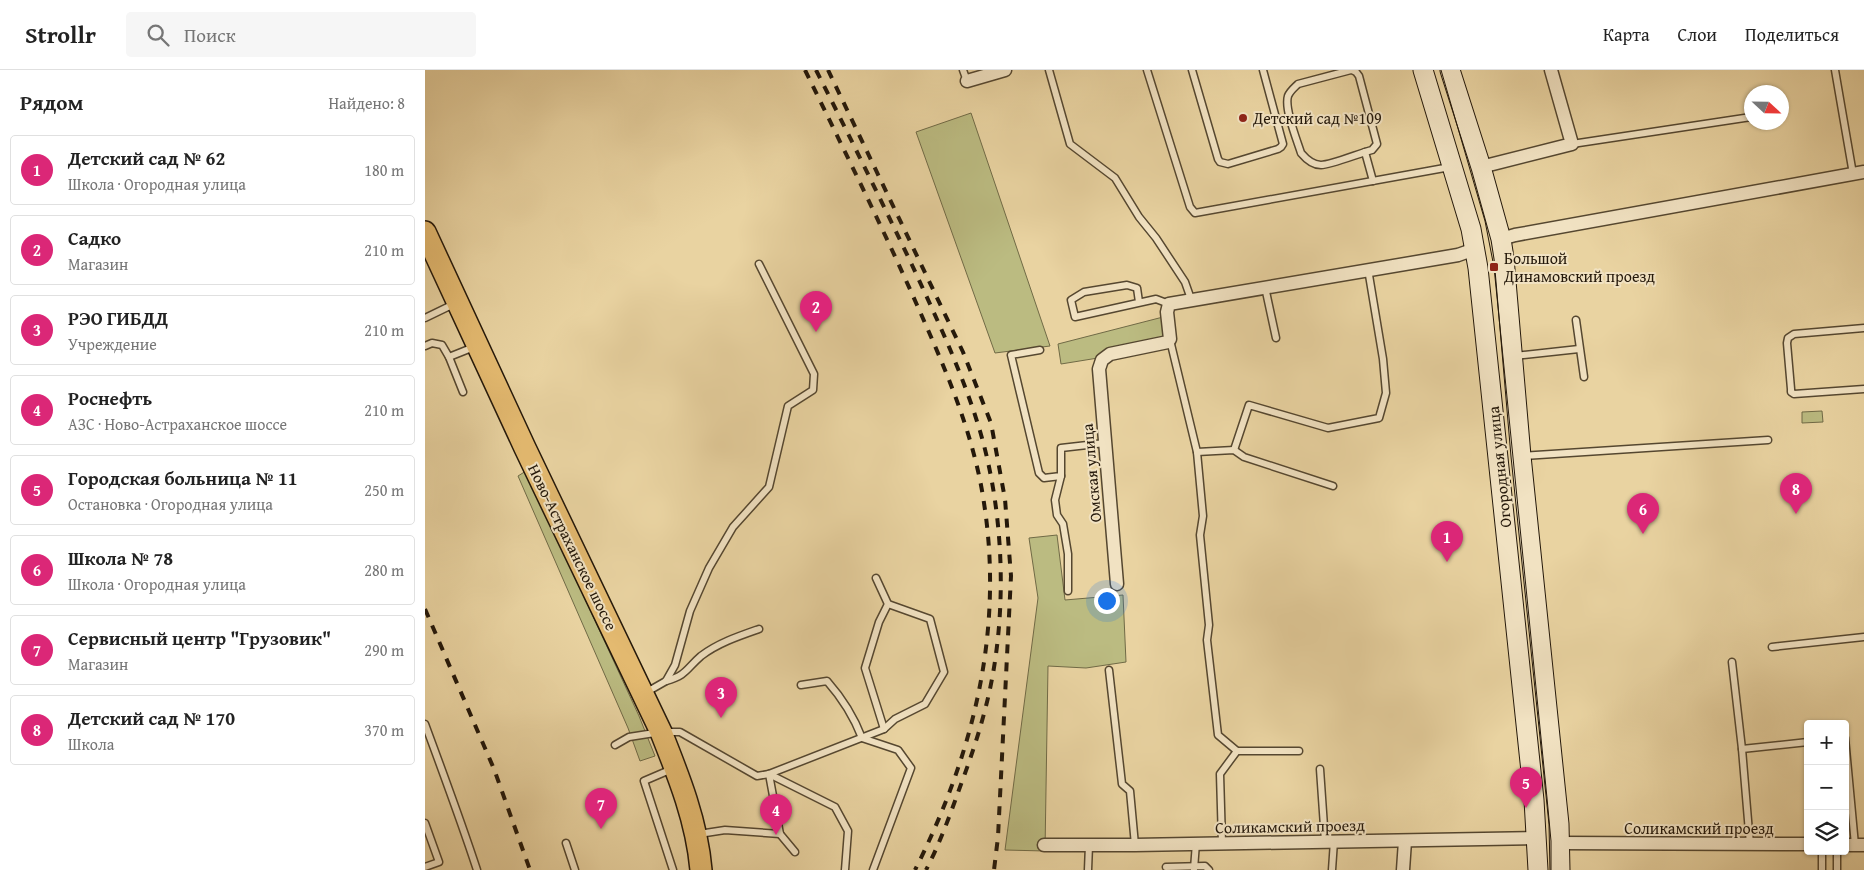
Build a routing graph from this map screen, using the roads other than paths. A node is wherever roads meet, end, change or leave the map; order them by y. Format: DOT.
graph roads {
  1 [pos="1005,70"];
  2 [pos="1049,70"];
  3 [pos="1147,70"];
  4 [pos="1192,70"];
  5 [pos="1263,70"];
  6 [pos="1351,70"];
  7 [pos="1423,70"];
  8 [pos="1450,70"];
  9 [pos="1551,70"];
  10 [pos="1835,70"];
  11 [pos="965,75"];
  12 [pos="1744,118"];
  13 [pos="1572,144"];
  14 [pos="1365,152"];
  15 [pos="1452,166"];
  16 [pos="1481,167"];
  17 [pos="1859,173"];
  18 [pos="1373,181"];
  19 [pos="425,232"];
  20 [pos="1501,240"];
  21 [pos="1475,249"];
  22 [pos="759,264"];
  23 [pos="1368,269"];
  24 [pos="1265,287"];
  25 [pos="1191,300"];
  26 [pos="458,302"];
  27 [pos="1139,302"];
  28 [pos="1169,304"];
  29 [pos="425,318"];
  30 [pos="1576,320"];
  31 [pos="1864,328"];
  32 [pos="1276,338"];
  33 [pos="1170,339"];
  34 [pos="425,346"];
  35 [pos="478,346"];
  36 [pos="1579,349"];
  37 [pos="1040,350"];
  38 [pos="1513,356"];
  39 [pos="449,357"];
  40 [pos="1584,377"];
  41 [pos="1864,389"];
  42 [pos="463,392"];
  43 [pos="1768,440"];
  44 [pos="1105,444"];
  45 [pos="1235,450"];
  46 [pos="1197,452"];
  47 [pos="1521,456"];
  48 [pos="1061,476"];
  49 [pos="1333,486"];
  50 [pos="876,578"];
  51 [pos="1117,584"];
  52 [pos="1068,591"];
  53 [pos="888,604"];
  54 [pos="759,629"];
  55 [pos="1864,637"];
  56 [pos="1772,647"];
  57 [pos="1731,662"];
  58 [pos="1109,670"];
  59 [pos="666,681"];
  60 [pos="801,685"];
  61 [pos="644,694"];
  62 [pos="425,726"];
  63 [pos="884,729"];
  64 [pos="661,732"];
  65 [pos="862,738"];
  66 [pos="1804,742"];
  67 [pos="615,745"];
  68 [pos="1742,749"];
  69 [pos="1237,751"];
  70 [pos="1299,751"];
  71 [pos="1848,765"];
  72 [pos="675,768"];
  73 [pos="1319,769"];
  74 [pos="769,774"];
  75 [pos="425,823"];
  76 [pos="780,834"];
  77 [pos="697,835"];
  78 [pos="1536,838"];
  79 [pos="1329,841"];
  80 [pos="1405,841"];
  81 [pos="1221,842"];
  82 [pos="566,843"];
  83 [pos="1196,843"];
  84 [pos="1560,843"];
  85 [pos="1750,844"];
  86 [pos="1804,844"];
  87 [pos="1044,845"];
  88 [pos="1089,845"];
  89 [pos="1135,845"];
  90 [pos="1855,845"];
  91 [pos="795,852"];
  92 [pos="1822,855"];
  93 [pos="1837,855"];
  94 [pos="425,867"];
  95 [pos="1166,867"];
  96 [pos="1194,868"];
  97 [pos="477,870"];
  98 [pos="575,870"];
  99 [pos="673,870"];
  100 [pos="701,870"];
  101 [pos="845,870"];
  102 [pos="873,870"];
  103 [pos="1088,870"];
  104 [pos="1209,870"];
  105 [pos="1332,870"];
  106 [pos="1403,870"];
  107 [pos="1538,870"];
  108 [pos="1560,870"];
  109 [pos="1822,870"];
  110 [pos="1837,870"];
  1 -- 11 [label="street"];
  2 -- 25 [label="lane"];
  3 -- 18 [label="lane"];
  4 -- 5 [label="lane"];
  6 -- 14 [label="lane"];
  6 -- 14 [label="lane"];
  7 -- 15 [label="street, Огородная улица"];
  8 -- 16 [label="street, Огородная улица"];
  9 -- 13 [label="street"];
  10 -- 17 [label="lane"];
  12 -- 13 [label="lane"];
  13 -- 16 [label="street"];
  14 -- 18 [label="lane"];
  15 -- 18 [label="lane"];
  15 -- 21 [label="street, Огородная улица"];
  16 -- 20 [label="street, Огородная улица"];
  17 -- 20 [label="street"];
  19 -- 26 [label="main road, Ново-Астраханское шоссе"];
  20 -- 38 [label="street, Огородная улица"];
  21 -- 23 [label="street"];
  21 -- 78 [label="street, Огородная улица"];
  22 -- 59 [label="lane"];
  23 -- 24 [label="street"];
  23 -- 45 [label="lane"];
  24 -- 25 [label="street"];
  24 -- 32 [label="lane"];
  25 -- 28 [label="street"];
  26 -- 29 [label="lane"];
  26 -- 35 [label="main road, Ново-Астраханское шоссе"];
  27 -- 27 [label="lane"];
  27 -- 28 [label="lane"];
  28 -- 33 [label="street"];
  30 -- 36 [label="lane"];
  31 -- 41 [label="lane"];
  33 -- 44 [label="street, Омская улица"];
  33 -- 46 [label="lane"];
  34 -- 39 [label="lane"];
  35 -- 39 [label="lane"];
  35 -- 61 [label="main road, Ново-Астраханское шоссе"];
  36 -- 38 [label="lane"];
  36 -- 40 [label="lane"];
  37 -- 48 [label="lane"];
  38 -- 47 [label="street, Огородная улица"];
  39 -- 42 [label="lane"];
  43 -- 47 [label="lane"];
  44 -- 48 [label="lane"];
  44 -- 51 [label="street, Омская улица"];
  45 -- 46 [label="lane"];
  45 -- 49 [label="lane"];
  46 -- 69 [label="lane"];
  47 -- 84 [label="street, Огородная улица"];
  48 -- 52 [label="lane"];
  50 -- 53 [label="lane"];
  53 -- 63 [label="lane"];
  53 -- 63 [label="lane"];
  54 -- 59 [label="lane"];
  55 -- 56 [label="lane"];
  57 -- 68 [label="lane"];
  58 -- 89 [label="lane"];
  59 -- 61 [label="lane"];
  60 -- 65 [label="lane"];
  61 -- 64 [label="main road, Ново-Астраханское шоссе"];
  62 -- 97 [label="lane"];
  63 -- 65 [label="lane"];
  64 -- 67 [label="lane"];
  64 -- 72 [label="main road, Ново-Астраханское шоссе"];
  64 -- 74 [label="lane"];
  65 -- 74 [label="lane"];
  65 -- 102 [label="lane"];
  66 -- 68 [label="lane"];
  68 -- 85 [label="lane"];
  69 -- 70 [label="lane"];
  69 -- 81 [label="lane"];
  71 -- 90 [label="lane"];
  72 -- 77 [label="main road, Ново-Астраханское шоссе"];
  72 -- 99 [label="lane"];
  73 -- 79 [label="lane"];
  74 -- 76 [label="lane"];
  74 -- 101 [label="lane"];
  75 -- 94 [label="lane"];
  76 -- 77 [label="lane"];
  76 -- 91 [label="lane"];
  77 -- 100 [label="main road, Ново-Астраханское шоссе"];
  78 -- 80 [label="street, Соликамский проезд"];
  78 -- 107 [label="street, Огородная улица"];
  79 -- 80 [label="street, Соликамский проезд"];
  79 -- 81 [label="street, Соликамский проезд"];
  79 -- 105 [label="lane"];
  80 -- 106 [label="street"];
  81 -- 83 [label="street, Соликамский проезд"];
  82 -- 98 [label="lane"];
  83 -- 89 [label="street, Соликамский проезд"];
  83 -- 96 [label="lane"];
  84 -- 85 [label="street, Соликамский проезд"];
  84 -- 108 [label="street, Огородная улица"];
  85 -- 86 [label="street, Соликамский проезд"];
  87 -- 88 [label="street, Соликамский проезд"];
  88 -- 89 [label="street, Соликамский проезд"];
  88 -- 103 [label="lane"];
  92 -- 109 [label="lane"];
  93 -- 110 [label="lane"];
  95 -- 96 [label="lane"];
  96 -- 104 [label="lane"];
}
